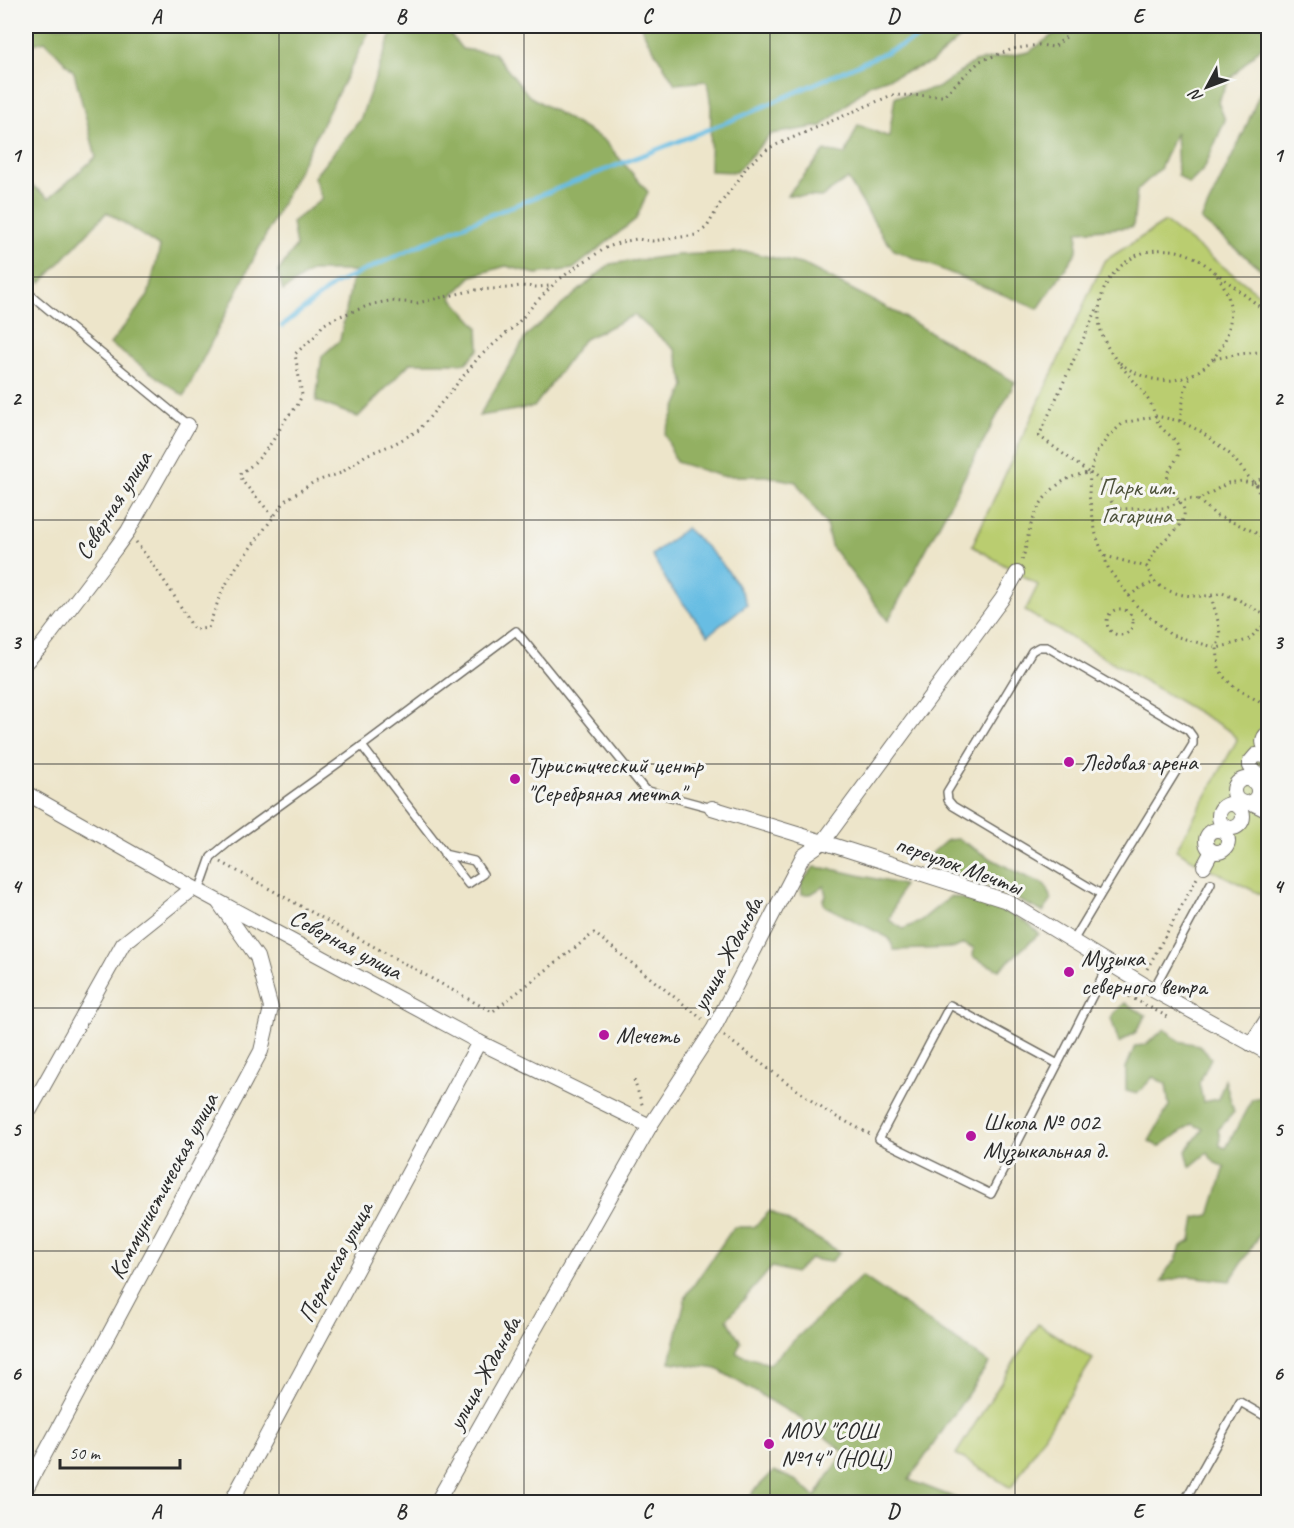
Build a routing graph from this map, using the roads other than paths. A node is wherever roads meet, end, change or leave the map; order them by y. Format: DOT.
graph roads {
  1 [pos="26,291"];
  2 [pos="188,425"];
  3 [pos="1017,573"];
  4 [pos="26,662"];
  5 [pos="1269,733"];
  6 [pos="362,746"];
  7 [pos="1268,754"];
  8 [pos="1259,775"];
  9 [pos="26,793"];
  10 [pos="1242,803"];
  11 [pos="712,808"];
  12 [pos="1269,811"];
  13 [pos="823,842"];
  14 [pos="444,854"];
  15 [pos="1204,866"];
  16 [pos="1211,883"];
  17 [pos="196,890"];
  18 [pos="1101,894"];
  19 [pos="216,900"];
  20 [pos="1073,941"];
  21 [pos="1108,963"];
  22 [pos="1154,990"];
  23 [pos="1269,1018"];
  24 [pos="479,1042"];
  25 [pos="1251,1044"];
  26 [pos="1269,1053"];
  27 [pos="1059,1064"];
  28 [pos="26,1117"];
  29 [pos="650,1126"];
  30 [pos="1269,1418"];
  31 [pos="31,1465"];
  32 [pos="26,1489"];
  33 [pos="231,1503"];
  34 [pos="437,1503"];
  35 [pos="1184,1503"];
  1 -- 2 [label="lane"];
  2 -- 4 [label="street, Северная улица"];
  3 -- 13 [label="street, улица Жданова"];
  5 -- 7 [label="street"];
  6 -- 11 [label="lane"];
  6 -- 14 [label="lane"];
  6 -- 17 [label="lane"];
  7 -- 8 [label="street"];
  8 -- 10 [label="street"];
  9 -- 17 [label="street, Северная улица"];
  10 -- 12 [label="street"];
  10 -- 15 [label="street"];
  11 -- 13 [label="street, переулок Мечты"];
  13 -- 20 [label="street, переулок Мечты"];
  13 -- 29 [label="street, улица Жданова"];
  14 -- 14 [label="lane"];
  16 -- 22 [label="lane"];
  17 -- 19 [label="street, Северная улица"];
  17 -- 28 [label="street"];
  18 -- 18 [label="lane"];
  18 -- 20 [label="lane"];
  19 -- 24 [label="street, Северная улица"];
  19 -- 31 [label="street, Коммунистическая улица"];
  20 -- 21 [label="street, переулок Мечты"];
  21 -- 22 [label="street, переулок Мечты"];
  21 -- 27 [label="lane"];
  22 -- 25 [label="street, переулок Мечты"];
  23 -- 25 [label="street"];
  24 -- 29 [label="street, Северная улица"];
  24 -- 33 [label="street, Пермская улица"];
  25 -- 26 [label="street, переулок Мечты"];
  27 -- 27 [label="lane"];
  29 -- 34 [label="street, улица Жданова"];
  30 -- 35 [label="lane"];
  31 -- 32 [label="street, Коммунистическая улица"];
}
